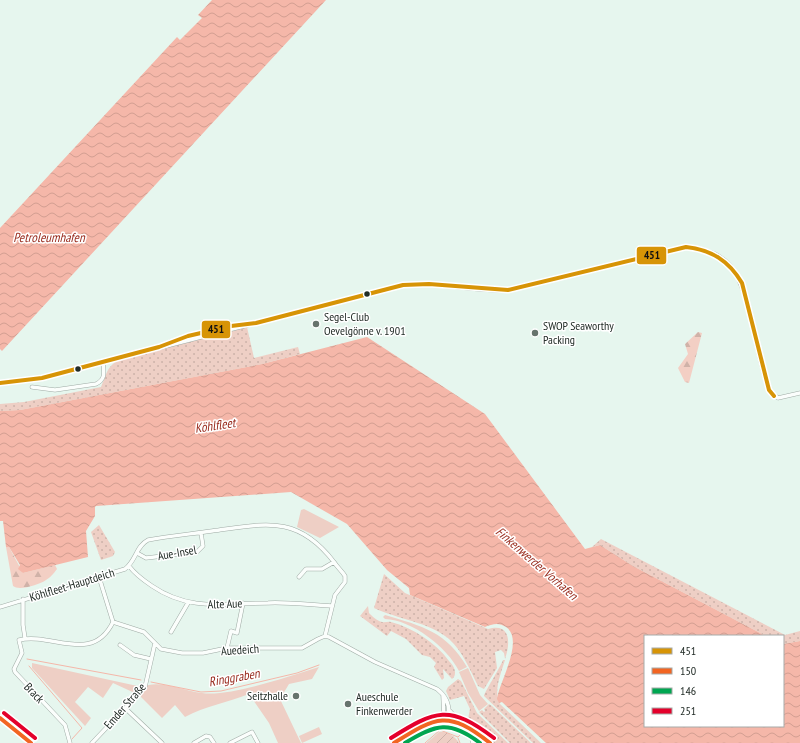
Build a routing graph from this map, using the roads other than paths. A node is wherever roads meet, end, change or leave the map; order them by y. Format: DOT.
graph roads {
  1 [pos="103,362"];
  2 [pos="0,383"];
  3 [pos="32,387"];
  4 [pos="800,393"];
  5 [pos="201,533"];
  6 [pos="137,553"];
  7 [pos="334,562"];
  8 [pos="129,566"];
  9 [pos="99,577"];
  10 [pos="299,577"];
  11 [pos="23,600"];
  12 [pos="188,603"];
  13 [pos="244,603"];
  14 [pos="0,606"];
  15 [pos="332,606"];
  16 [pos="113,622"];
  17 [pos="171,632"];
  18 [pos="325,636"];
  19 [pos="26,638"];
  20 [pos="154,643"];
  21 [pos="120,645"];
  22 [pos="227,648"];
  23 [pos="151,659"];
  24 [pos="440,692"];
  25 [pos="125,708"];
  26 [pos="449,708"];
  27 [pos="0,718"];
  28 [pos="444,719"];
  29 [pos="460,722"];
  30 [pos="474,730"];
  31 [pos="94,742"];
  32 [pos="31,743"];
  33 [pos="70,743"];
  34 [pos="162,743"];
  35 [pos="194,743"];
  36 [pos="214,743"];
  37 [pos="230,743"];
  38 [pos="258,743"];
  39 [pos="394,743"];
  40 [pos="473,743"];
  41 [pos="490,743"];
  1 -- 2 [label="street"];
  1 -- 3 [label="street"];
  1 -- 4 [label="street"];
  5 -- 6 [label="street, Aue-Insel"];
  5 -- 6 [label="street, Aue-Insel"];
  5 -- 7 [label="street, Aue-Insel"];
  6 -- 8 [label="street, Köhlfleet-Hauptdeich"];
  7 -- 10 [label="street"];
  7 -- 15 [label="street"];
  8 -- 9 [label="street, Köhlfleet-Hauptdeich"];
  8 -- 12 [label="street, Alte Aue"];
  9 -- 11 [label="street, Köhlfleet-Hauptdeich"];
  9 -- 16 [label="street"];
  11 -- 14 [label="street, Köhlfleet-Hauptdeich"];
  11 -- 19 [label="street"];
  12 -- 13 [label="street, Alte Aue"];
  12 -- 17 [label="street"];
  13 -- 15 [label="street, Alte Aue"];
  13 -- 22 [label="street"];
  15 -- 18 [label="street"];
  16 -- 19 [label="street"];
  16 -- 20 [label="street, Auedeich"];
  18 -- 22 [label="street, Auedeich"];
  18 -- 24 [label="street"];
  19 -- 33 [label="street, Brack"];
  20 -- 22 [label="street, Auedeich"];
  20 -- 23 [label="street, Emder Straße"];
  21 -- 23 [label="street"];
  23 -- 25 [label="street, Emder Straße"];
  24 -- 26 [label="street"];
  24 -- 28 [label="street"];
  25 -- 31 [label="street, Emder Straße"];
  25 -- 34 [label="street"];
  26 -- 28 [label="street"];
  26 -- 29 [label="street"];
  27 -- 32 [label="street"];
  28 -- 29 [label="street"];
  28 -- 39 [label="street"];
  29 -- 30 [label="street"];
  30 -- 40 [label="street"];
  30 -- 41 [label="street"];
  35 -- 36 [label="street"];
  37 -- 38 [label="street"];
}
